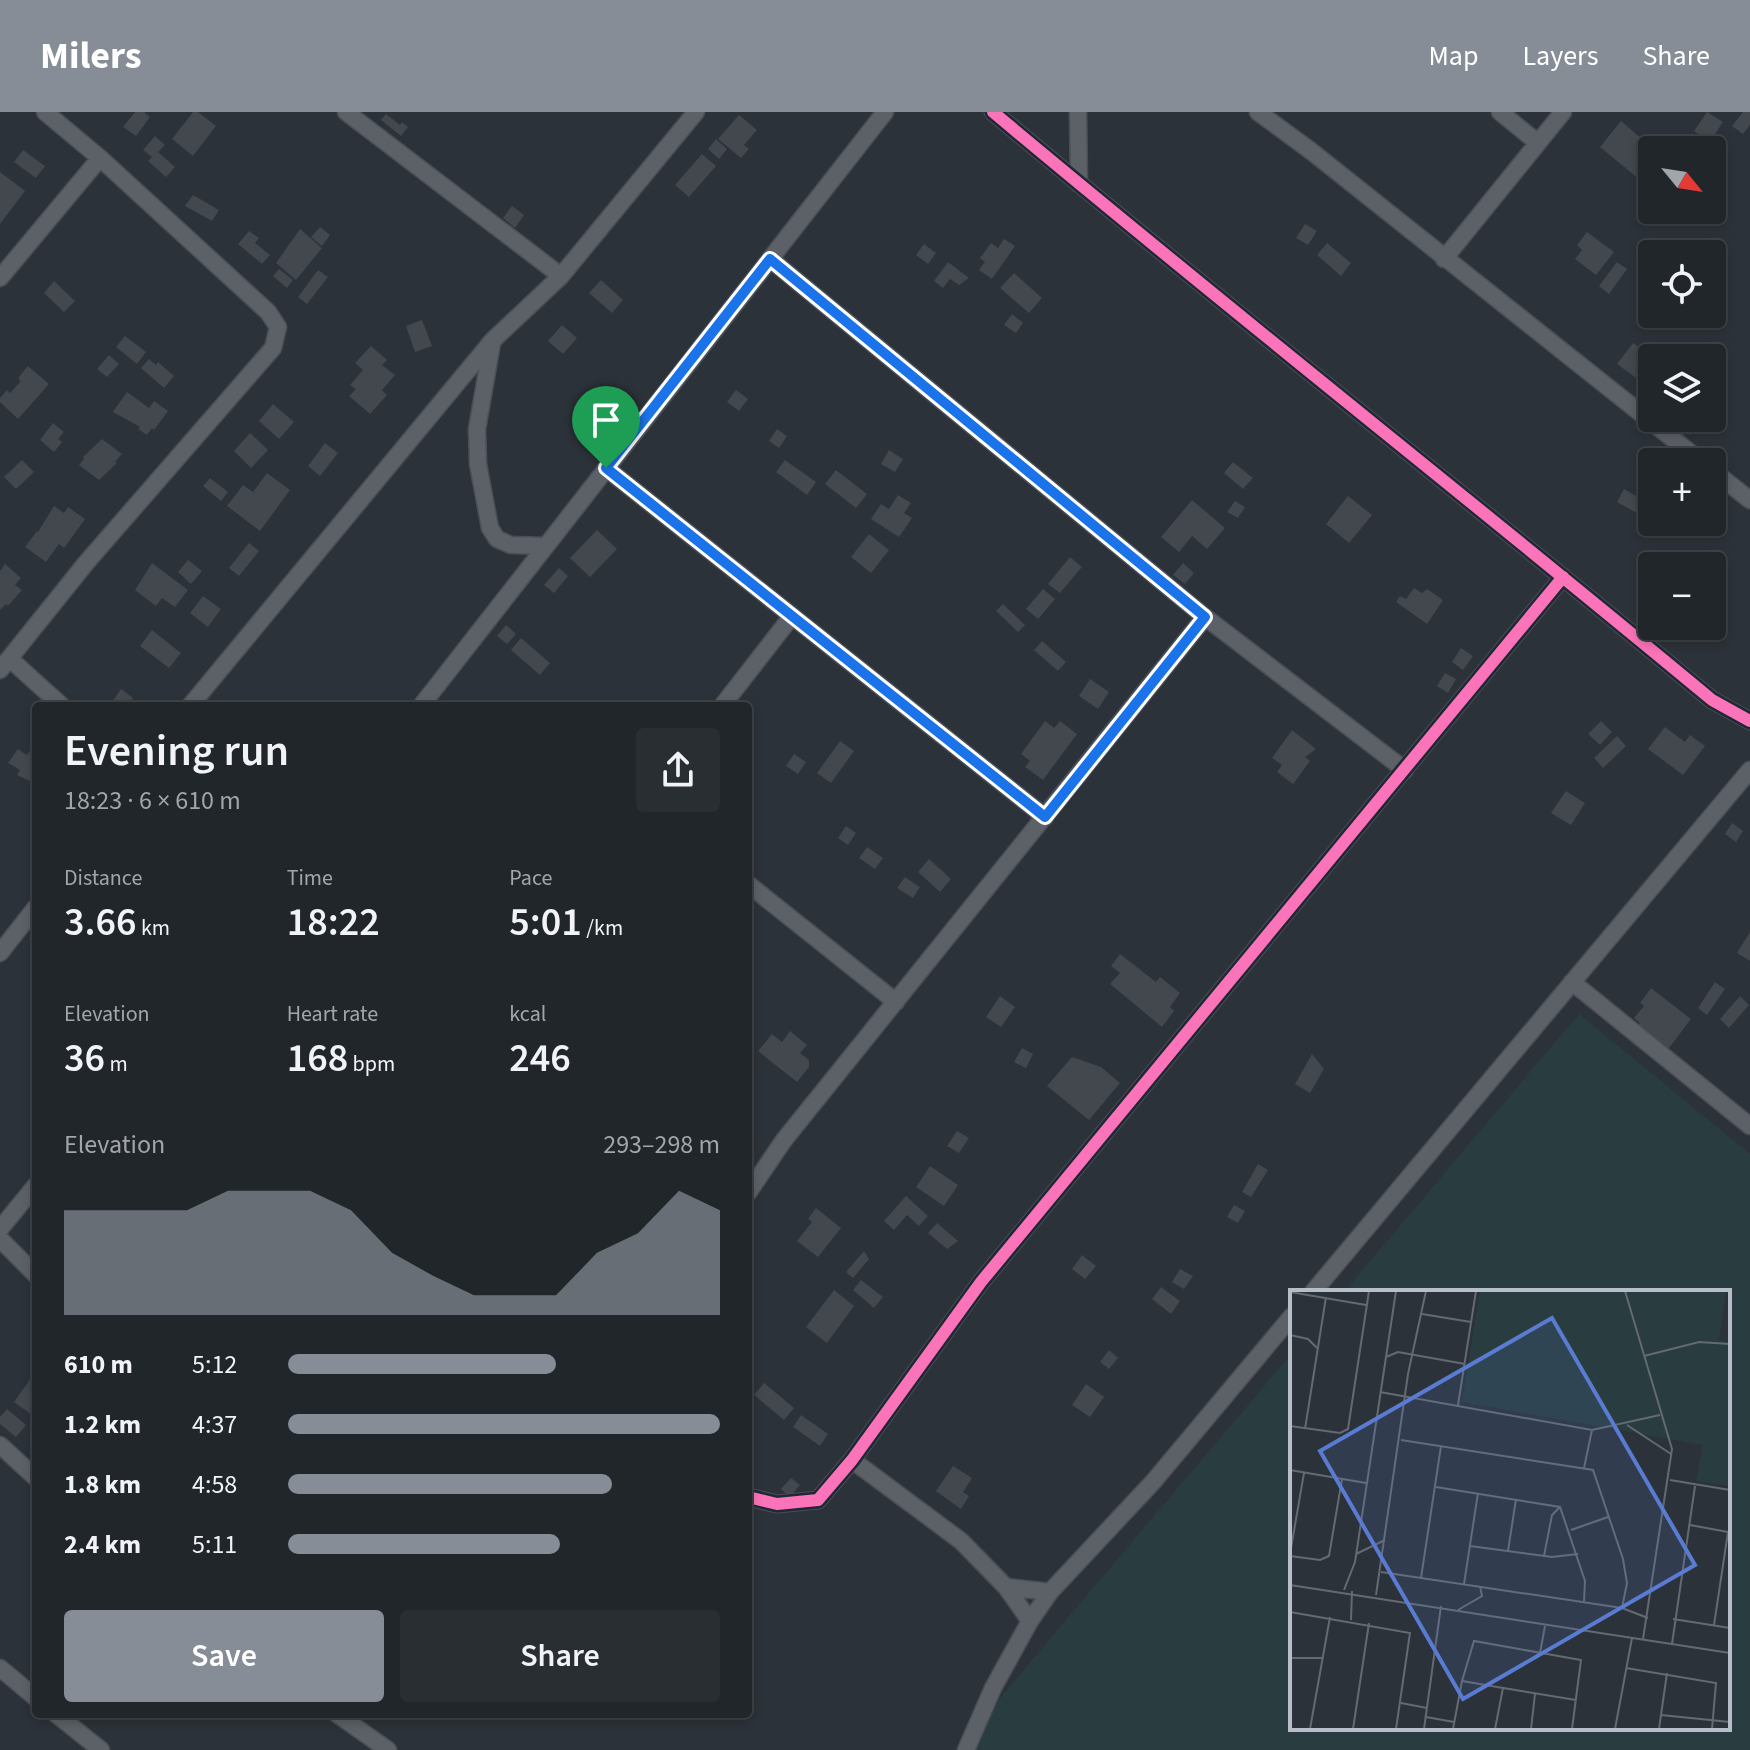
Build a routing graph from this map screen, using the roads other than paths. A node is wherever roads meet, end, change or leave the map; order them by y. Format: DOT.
graph roads {
  1 [pos="45,112"];
  2 [pos="346,112"];
  3 [pos="696,112"];
  4 [pos="885,112"];
  5 [pos="993,112"];
  6 [pos="1078,112"];
  7 [pos="1258,112"];
  8 [pos="1500,112"];
  9 [pos="1563,112"];
  10 [pos="1538,143"];
  11 [pos="100,158"];
  12 [pos="1079,184"];
  13 [pos="770,259"];
  14 [pos="1444,259"];
  15 [pos="561,276"];
  16 [pos="0,278"];
  17 [pos="492,341"];
  18 [pos="1684,448"];
  19 [pos="606,468"];
  20 [pos="1726,481"];
  21 [pos="1750,500"];
  22 [pos="546,546"];
  23 [pos="1563,577"];
  24 [pos="792,616"];
  25 [pos="1205,617"];
  26 [pos="5,664"];
  27 [pos="57,702"];
  28 [pos="193,702"];
  29 [pos="424,702"];
  30 [pos="725,702"];
  31 [pos="1750,721"];
  32 [pos="1405,770"];
  33 [pos="1750,770"];
  34 [pos="1045,817"];
  35 [pos="752,887"];
  36 [pos="32,912"];
  37 [pos="0,953"];
  38 [pos="1572,982"];
  39 [pos="896,1002"];
  40 [pos="1750,1126"];
  41 [pos="752,1187"];
  42 [pos="32,1190"];
  43 [pos="0,1229"];
  44 [pos="0,1239"];
  45 [pos="32,1271"];
  46 [pos="1315,1290"];
  47 [pos="1290,1318"];
  48 [pos="0,1445"];
  49 [pos="852,1460"];
  50 [pos="32,1474"];
  51 [pos="752,1498"];
  52 [pos="1006,1587"];
  53 [pos="1050,1592"];
  54 [pos="1030,1621"];
  55 [pos="0,1668"];
  56 [pos="32,1695"];
  57 [pos="61,1718"];
  58 [pos="343,1718"];
  59 [pos="101,1750"];
  60 [pos="388,1750"];
  61 [pos="966,1750"];
  1 -- 11 [label="street"];
  2 -- 15 [label="street"];
  3 -- 15 [label="street"];
  4 -- 13 [label="street"];
  5 -- 12 [label="street"];
  6 -- 12 [label="street"];
  7 -- 14 [label="street"];
  8 -- 10 [label="street"];
  9 -- 10 [label="street"];
  10 -- 14 [label="street"];
  11 -- 16 [label="street"];
  11 -- 26 [label="street"];
  12 -- 23 [label="street"];
  13 -- 19 [label="street"];
  13 -- 25 [label="street"];
  14 -- 18 [label="street"];
  15 -- 17 [label="street"];
  17 -- 22 [label="street"];
  17 -- 28 [label="street"];
  19 -- 22 [label="street"];
  19 -- 24 [label="street"];
  20 -- 21 [label="street"];
  22 -- 29 [label="street"];
  23 -- 31 [label="street"];
  23 -- 32 [label="street"];
  24 -- 30 [label="street"];
  24 -- 34 [label="street"];
  25 -- 32 [label="street"];
  25 -- 34 [label="street"];
  26 -- 27 [label="street"];
  32 -- 49 [label="street"];
  33 -- 38 [label="street"];
  34 -- 39 [label="street"];
  35 -- 39 [label="street"];
  36 -- 37 [label="street"];
  38 -- 40 [label="street"];
  38 -- 46 [label="street"];
  39 -- 41 [label="street"];
  42 -- 43 [label="street"];
  44 -- 45 [label="street"];
  47 -- 53 [label="street"];
  48 -- 50 [label="street"];
  49 -- 51 [label="street"];
  49 -- 52 [label="street"];
  52 -- 53 [label="street"];
  52 -- 54 [label="street"];
  53 -- 54 [label="street"];
  54 -- 61 [label="street"];
  55 -- 56 [label="street"];
  57 -- 59 [label="street"];
  58 -- 60 [label="street"];
}
